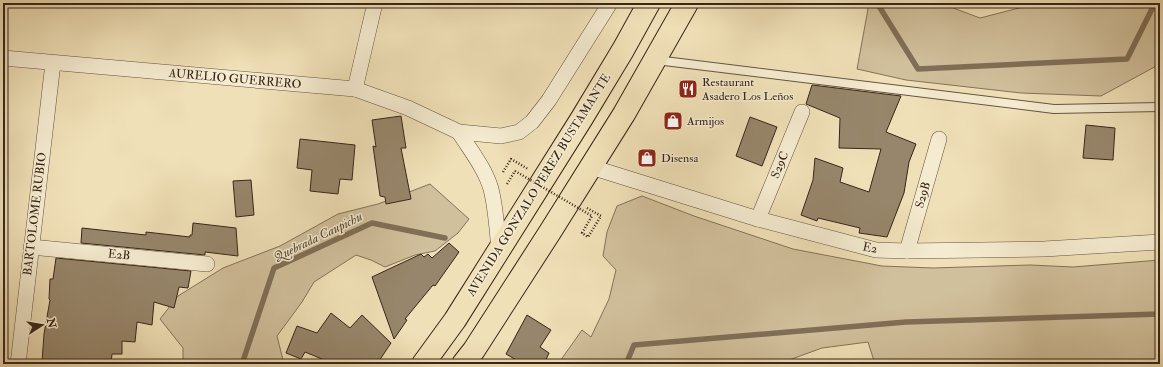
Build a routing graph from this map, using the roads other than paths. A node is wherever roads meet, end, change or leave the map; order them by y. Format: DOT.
graph roads {
  1 [pos="375,3"];
  2 [pos="610,3"];
  3 [pos="649,3"];
  4 [pos="687,3"];
  5 [pos="3,58"];
  6 [pos="655,60"];
  7 [pos="53,63"];
  8 [pos="355,89"];
  9 [pos="1160,107"];
  10 [pos="802,112"];
  11 [pos="459,132"];
  12 [pos="939,139"];
  13 [pos="591,167"];
  14 [pos="758,219"];
  15 [pos="1160,242"];
  16 [pos="32,246"];
  17 [pos="499,250"];
  18 [pos="907,251"];
  19 [pos="207,264"];
  20 [pos="18,364"];
  21 [pos="423,364"];
  22 [pos="463,364"];
  1 -- 8 [label="street"];
  2 -- 11 [label="street, AURELIO GUERRERO"];
  3 -- 17 [label="main road, AVENIDA GONZALO PEREZ BUSTAMANTE"];
  4 -- 6 [label="main road"];
  5 -- 7 [label="street, AURELIO GUERRERO"];
  6 -- 9 [label="lane"];
  6 -- 13 [label="main road"];
  7 -- 8 [label="street, AURELIO GUERRERO"];
  7 -- 16 [label="street, BARTOLOME RUBIO"];
  8 -- 11 [label="street, AURELIO GUERRERO"];
  10 -- 14 [label="street, S29C"];
  11 -- 17 [label="street"];
  12 -- 18 [label="street, S29B"];
  13 -- 14 [label="street, E2"];
  13 -- 22 [label="main road"];
  14 -- 18 [label="street, E2"];
  15 -- 18 [label="street, E2"];
  16 -- 19 [label="street, E2B"];
  16 -- 20 [label="street, BARTOLOME RUBIO"];
  17 -- 21 [label="main road, AVENIDA GONZALO PEREZ BUSTAMANTE"];
}
